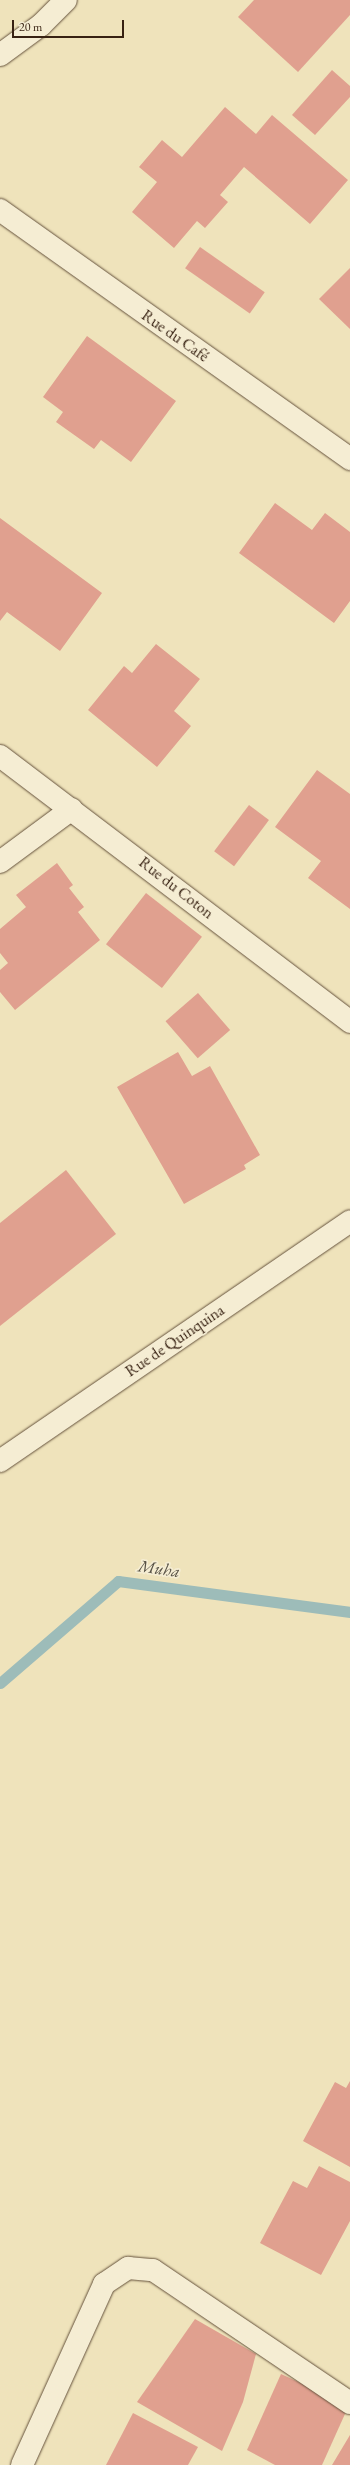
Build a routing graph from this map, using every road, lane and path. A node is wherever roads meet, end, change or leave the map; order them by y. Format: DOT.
graph roads {
  1 [pos="66,0"];
  2 [pos="0,55"];
  3 [pos="0,210"];
  4 [pos="350,460"];
  5 [pos="0,756"];
  6 [pos="72,808"];
  7 [pos="0,862"];
  8 [pos="350,1022"];
  9 [pos="350,1221"];
  10 [pos="0,1461"];
  11 [pos="350,2403"];
  12 [pos="22,2465"];
  1 -- 2 [label="street"];
  3 -- 4 [label="street, Rue du Café"];
  5 -- 6 [label="street, Rue du Coton"];
  6 -- 7 [label="street"];
  6 -- 8 [label="street, Rue du Coton"];
  9 -- 10 [label="street, Rue de Quinquina"];
  11 -- 12 [label="street"];
}
